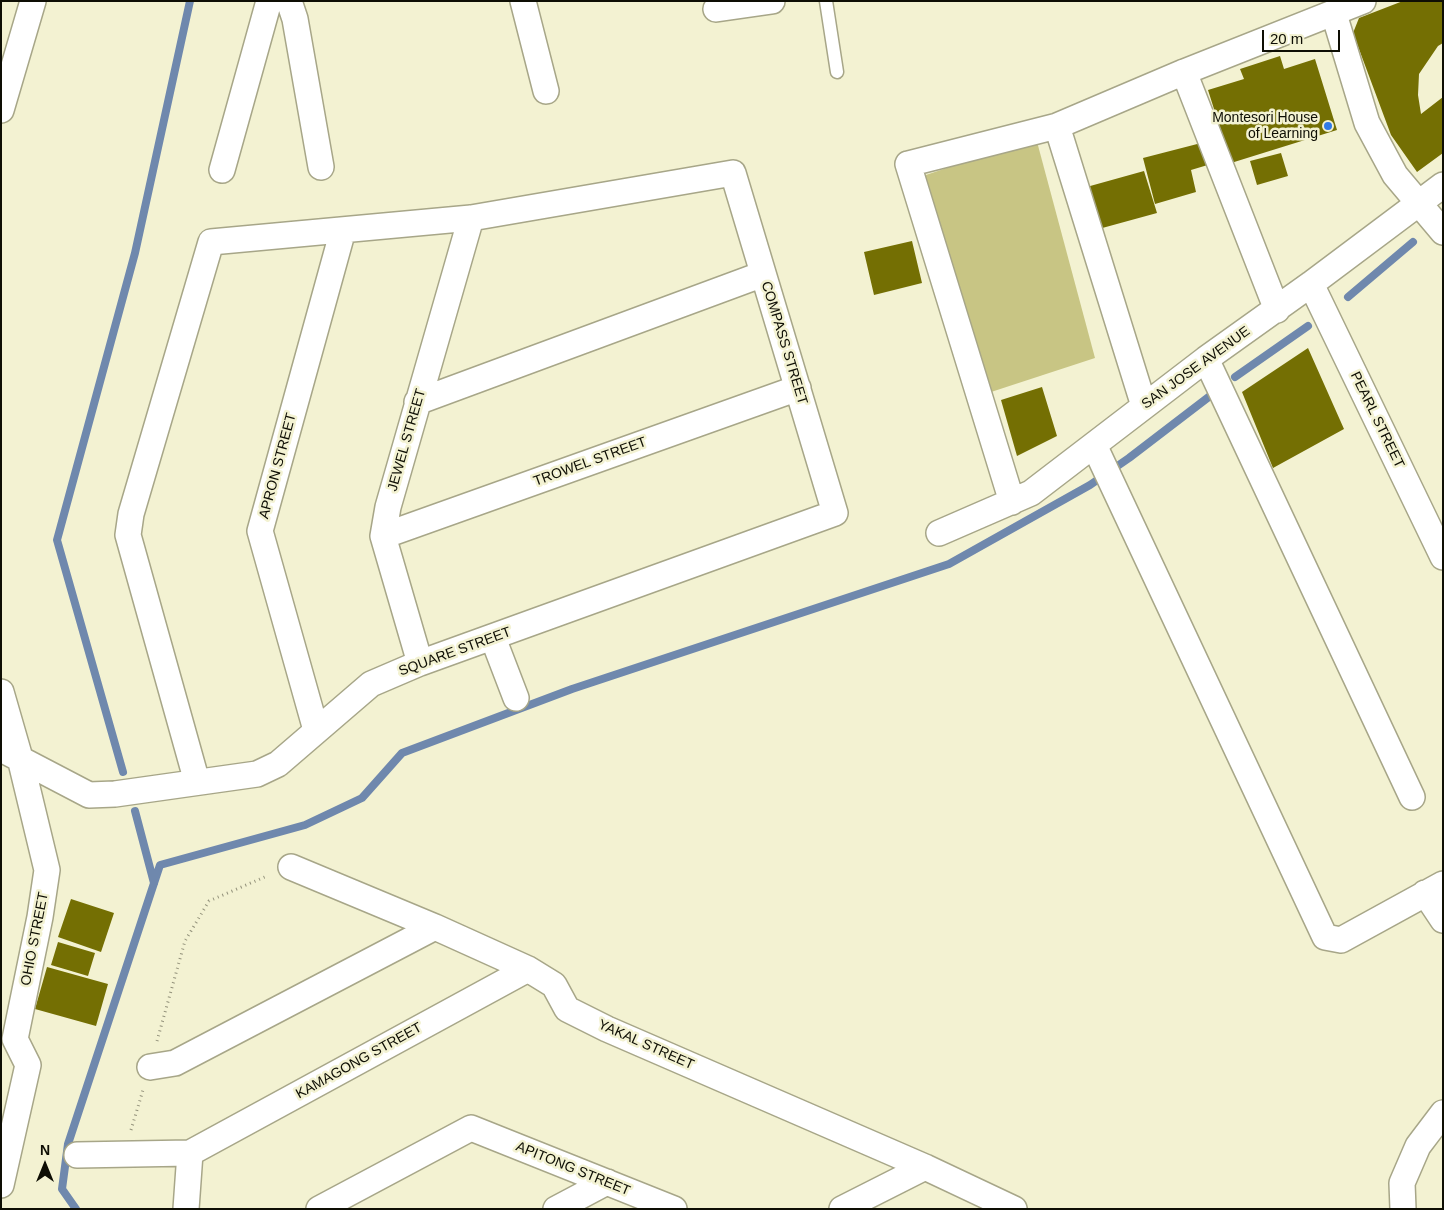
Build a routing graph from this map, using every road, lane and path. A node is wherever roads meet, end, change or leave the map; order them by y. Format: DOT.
graph roads {
  1 [pos="33,1"];
  2 [pos="269,1"];
  3 [pos="290,1"];
  4 [pos="523,1"];
  5 [pos="772,1"];
  6 [pos="826,1"];
  7 [pos="1363,1"];
  8 [pos="744,3"];
  9 [pos="716,9"];
  10 [pos="1334,14"];
  11 [pos="837,72"];
  12 [pos="1184,72"];
  13 [pos="546,91"];
  14 [pos="1,110"];
  15 [pos="1057,126"];
  16 [pos="321,166"];
  17 [pos="222,170"];
  18 [pos="1443,185"];
  19 [pos="1420,204"];
  20 [pos="471,218"];
  21 [pos="343,230"];
  22 [pos="1443,232"];
  23 [pos="763,274"];
  24 [pos="1312,284"];
  25 [pos="1277,310"];
  26 [pos="1206,359"];
  27 [pos="798,388"];
  28 [pos="417,402"];
  29 [pos="1144,406"];
  30 [pos="1094,446"];
  31 [pos="1012,502"];
  32 [pos="835,513"];
  33 [pos="939,533"];
  34 [pos="383,536"];
  35 [pos="1443,557"];
  36 [pos="493,638"];
  37 [pos="420,663"];
  38 [pos="1,692"];
  39 [pos="516,698"];
  40 [pos="316,730"];
  41 [pos="10,754"];
  42 [pos="197,782"];
  43 [pos="1412,797"];
  44 [pos="291,866"];
  45 [pos="1434,888"];
  46 [pos="1443,920"];
  47 [pos="435,927"];
  48 [pos="528,969"];
  49 [pos="8,1036"];
  50 [pos="150,1067"];
  51 [pos="1443,1113"];
  52 [pos="190,1153"];
  53 [pos="77,1155"];
  54 [pos="123,1155"];
  55 [pos="5,1157"];
  56 [pos="925,1167"];
  57 [pos="607,1182"];
  58 [pos="1,1185"];
  59 [pos="186,1209"];
  60 [pos="319,1209"];
  61 [pos="556,1209"];
  62 [pos="674,1209"];
  63 [pos="842,1209"];
  64 [pos="1014,1209"];
  65 [pos="1403,1209"];
  1 -- 14 [label="street"];
  2 -- 17 [label="street"];
  3 -- 16 [label="street"];
  4 -- 13 [label="street"];
  5 -- 8 [label="street"];
  6 -- 11 [label="lane"];
  7 -- 10 [label="street"];
  8 -- 9 [label="street"];
  10 -- 12 [label="street"];
  10 -- 19 [label="street"];
  12 -- 15 [label="street"];
  12 -- 25 [label="street"];
  15 -- 29 [label="street"];
  15 -- 31 [label="street"];
  18 -- 19 [label="street, SAN JOSE AVENUE"];
  19 -- 22 [label="street"];
  19 -- 24 [label="street, SAN JOSE AVENUE"];
  20 -- 21 [label="street"];
  20 -- 23 [label="street, COMPASS STREET"];
  20 -- 28 [label="street, JEWEL STREET"];
  21 -- 40 [label="street, APRON STREET"];
  21 -- 42 [label="street"];
  23 -- 27 [label="street, COMPASS STREET"];
  23 -- 28 [label="street"];
  24 -- 25 [label="street, SAN JOSE AVENUE"];
  24 -- 35 [label="street, PEARL STREET"];
  25 -- 26 [label="street, SAN JOSE AVENUE"];
  26 -- 29 [label="street, SAN JOSE AVENUE"];
  26 -- 43 [label="street"];
  27 -- 32 [label="street, COMPASS STREET"];
  27 -- 34 [label="street, TROWEL STREET"];
  28 -- 34 [label="street, JEWEL STREET"];
  29 -- 30 [label="street, SAN JOSE AVENUE"];
  30 -- 31 [label="street, SAN JOSE AVENUE"];
  30 -- 45 [label="street"];
  31 -- 33 [label="street, SAN JOSE AVENUE"];
  32 -- 36 [label="street, SQUARE STREET"];
  34 -- 37 [label="street, JEWEL STREET"];
  36 -- 37 [label="street, SQUARE STREET"];
  36 -- 39 [label="street"];
  37 -- 40 [label="street, SQUARE STREET"];
  38 -- 41 [label="street, OHIO STREET"];
  40 -- 42 [label="street, SQUARE STREET"];
  41 -- 42 [label="street, SQUARE STREET"];
  41 -- 49 [label="street, OHIO STREET"];
  44 -- 47 [label="street, YAKAL STREET"];
  44 -- 50 [label="path"];
  45 -- 46 [label="street"];
  47 -- 48 [label="street, YAKAL STREET"];
  47 -- 50 [label="street"];
  48 -- 52 [label="street, KAMAGONG STREET"];
  48 -- 56 [label="street, YAKAL STREET"];
  49 -- 55 [label="street, OHIO STREET"];
  50 -- 54 [label="path"];
  51 -- 65 [label="street"];
  52 -- 54 [label="street, KAMAGONG STREET"];
  52 -- 59 [label="street"];
  53 -- 54 [label="street, KAMAGONG STREET"];
  55 -- 58 [label="street, OHIO STREET"];
  56 -- 63 [label="street"];
  56 -- 64 [label="street, YAKAL STREET"];
  57 -- 60 [label="street, APITONG STREET"];
  57 -- 61 [label="street"];
  57 -- 62 [label="street, APITONG STREET"];
}
